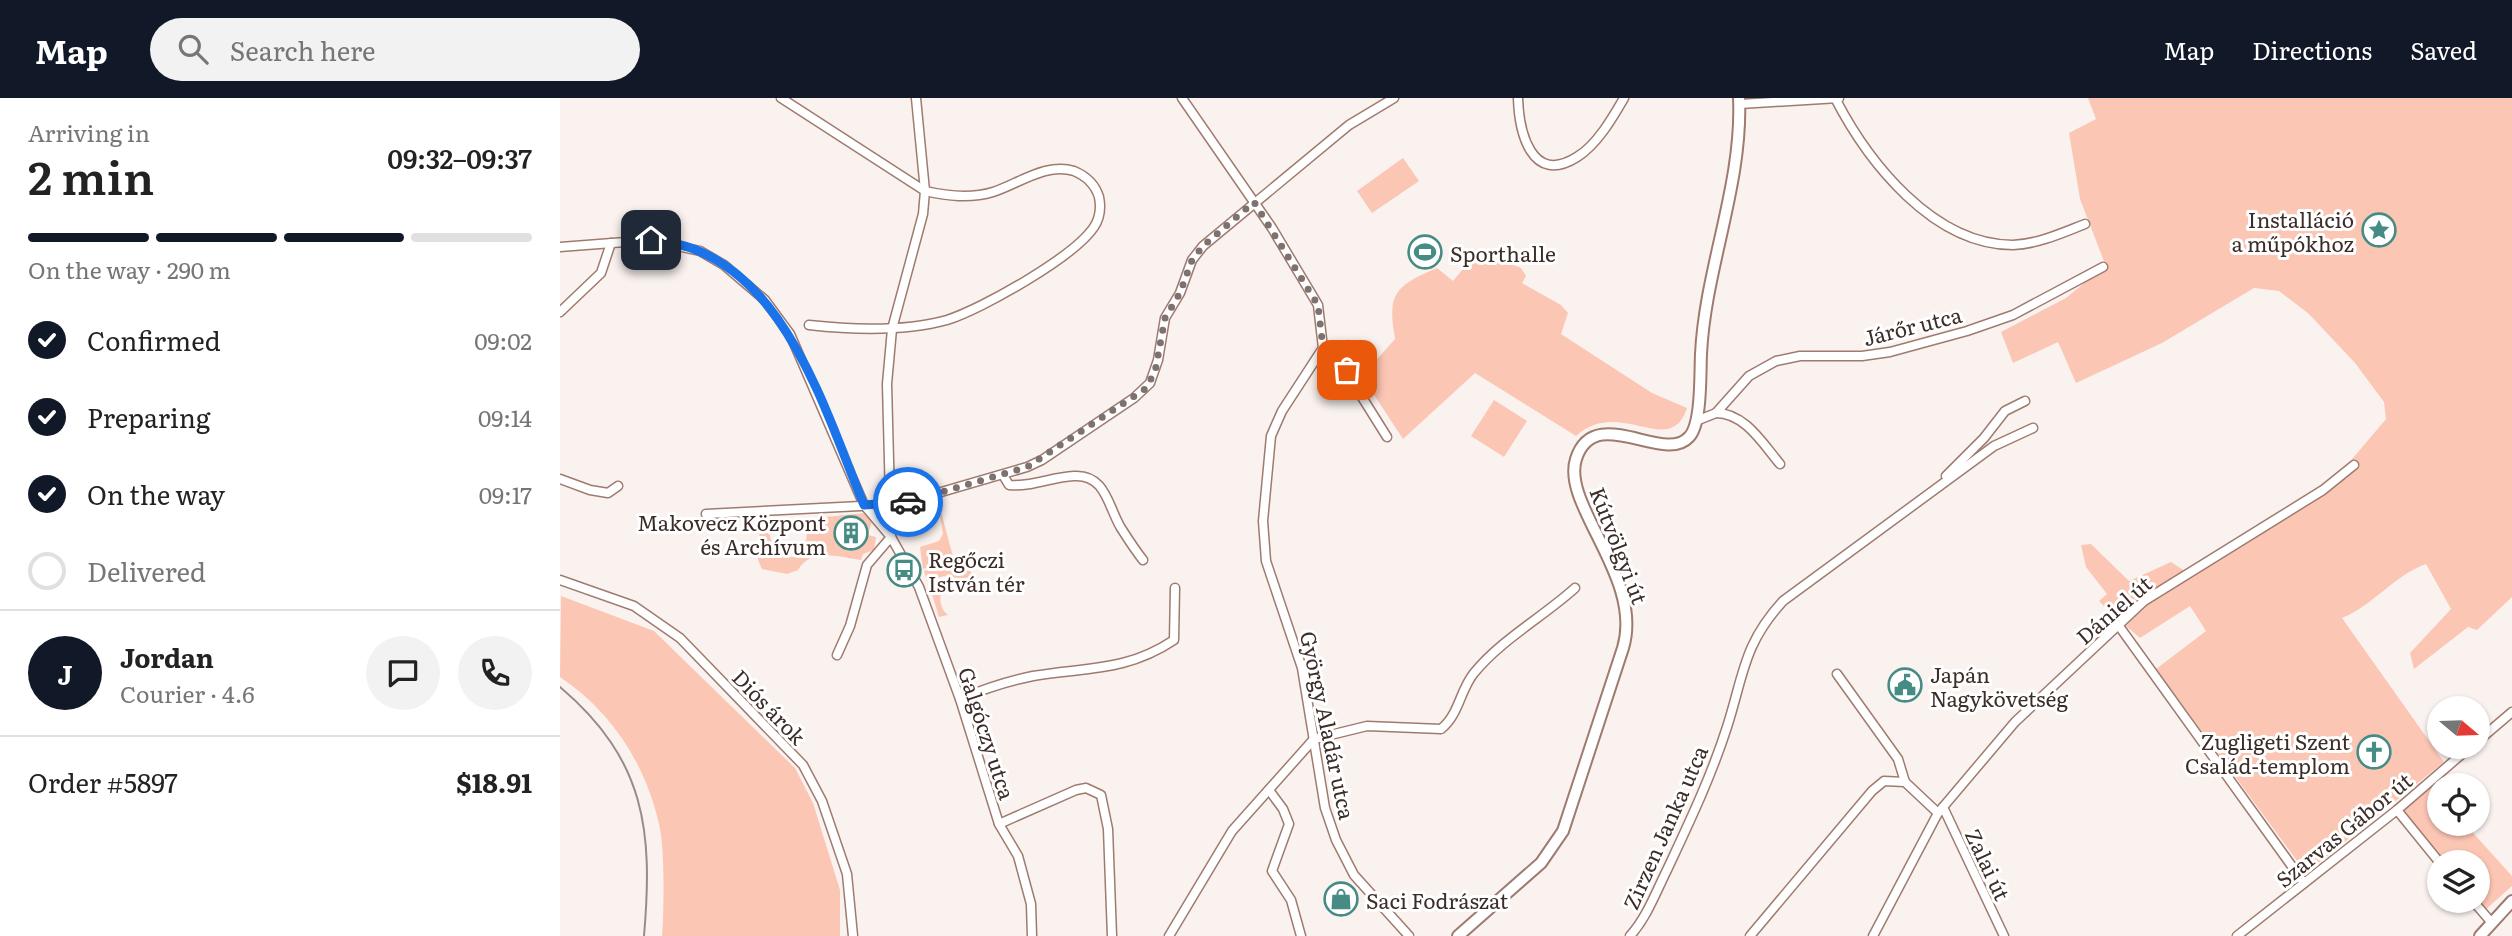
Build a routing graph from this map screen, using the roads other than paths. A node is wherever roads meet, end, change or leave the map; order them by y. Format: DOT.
graph roads {
  1 [pos="781,98"];
  2 [pos="916,98"];
  3 [pos="1182,98"];
  4 [pos="1394,98"];
  5 [pos="1518,98"];
  6 [pos="1624,98"];
  7 [pos="1837,98"];
  8 [pos="1740,101"];
  9 [pos="925,191"];
  10 [pos="1254,202"];
  11 [pos="2085,224"];
  12 [pos="611,243"];
  13 [pos="560,247"];
  14 [pos="2104,267"];
  15 [pos="560,312"];
  16 [pos="809,325"];
  17 [pos="892,329"];
  18 [pos="1323,348"];
  19 [pos="2025,401"];
  20 [pos="1716,413"];
  21 [pos="1696,421"];
  22 [pos="2033,428"];
  23 [pos="1387,437"];
  24 [pos="1780,464"];
  25 [pos="2354,464"];
  26 [pos="1003,475"];
  27 [pos="560,479"];
  28 [pos="618,486"];
  29 [pos="1938,487"];
  30 [pos="890,504"];
  31 [pos="864,505"];
  32 [pos="706,514"];
  33 [pos="891,537"];
  34 [pos="1143,560"];
  35 [pos="560,580"];
  36 [pos="1175,588"];
  37 [pos="1575,588"];
  38 [pos="2119,626"];
  39 [pos="836,655"];
  40 [pos="1837,674"];
  41 [pos="960,698"];
  42 [pos="2512,712"];
  43 [pos="2490,731"];
  44 [pos="1314,739"];
  45 [pos="2455,760"];
  46 [pos="1905,782"];
  47 [pos="1269,790"];
  48 [pos="1940,810"];
  49 [pos="2397,810"];
  50 [pos="999,824"];
  51 [pos="2429,850"];
  52 [pos="2304,883"];
  53 [pos="2512,901"];
  54 [pos="2483,913"];
  55 [pos="2492,923"];
  56 [pos="853,936"];
  57 [pos="1032,936"];
  58 [pos="1112,936"];
  59 [pos="1169,936"];
  60 [pos="1301,936"];
  61 [pos="1409,936"];
  62 [pos="1458,936"];
  63 [pos="1630,936"];
  64 [pos="1750,936"];
  65 [pos="1872,936"];
  66 [pos="2004,936"];
  67 [pos="2237,936"];
  68 [pos="2480,936"];
  1 -- 9 [label="street"];
  2 -- 9 [label="street"];
  3 -- 10 [label="street"];
  4 -- 10 [label="street"];
  5 -- 6 [label="street"];
  7 -- 8 [label="street"];
  7 -- 11 [label="street"];
  8 -- 21 [label="street"];
  9 -- 17 [label="street"];
  9 -- 17 [label="street"];
  10 -- 18 [label="street"];
  10 -- 26 [label="street"];
  12 -- 13 [label="street"];
  12 -- 15 [label="street"];
  12 -- 31 [label="street"];
  14 -- 20 [label="street, Járőr utca"];
  16 -- 17 [label="street"];
  17 -- 30 [label="street"];
  18 -- 23 [label="street"];
  18 -- 44 [label="street, György Aladár utca"];
  19 -- 29 [label="street, Zirzen Janka utca"];
  20 -- 21 [label="street, Járőr utca"];
  20 -- 24 [label="street"];
  21 -- 62 [label="street, Kútvölgyi út"];
  22 -- 29 [label="street, Zirzen Janka utca"];
  25 -- 38 [label="street, Dániel út"];
  26 -- 30 [label="street"];
  26 -- 34 [label="street"];
  27 -- 28 [label="street"];
  29 -- 63 [label="street, Zirzen Janka utca"];
  30 -- 31 [label="street"];
  30 -- 33 [label="street"];
  31 -- 32 [label="street"];
  31 -- 33 [label="street"];
  33 -- 39 [label="street"];
  33 -- 41 [label="street, Galgóczy utca"];
  35 -- 56 [label="street, Diós árok"];
  36 -- 41 [label="street"];
  37 -- 44 [label="street"];
  38 -- 48 [label="street, Dániel út"];
  38 -- 52 [label="street"];
  40 -- 46 [label="street, Zalai út"];
  41 -- 50 [label="street, Galgóczy utca"];
  42 -- 43 [label="street"];
  44 -- 47 [label="street"];
  44 -- 61 [label="street, György Aladár utca"];
  45 -- 49 [label="street, Szarvas Gábor út"];
  46 -- 48 [label="street, Zalai út"];
  46 -- 64 [label="street"];
  47 -- 59 [label="street"];
  47 -- 60 [label="street"];
  48 -- 65 [label="street, Dániel út"];
  48 -- 66 [label="street, Zalai út"];
  49 -- 51 [label="street"];
  49 -- 52 [label="street, Szarvas Gábor út"];
  50 -- 57 [label="street"];
  50 -- 58 [label="street, Galgóczy utca"];
  52 -- 67 [label="street, Szarvas Gábor út"];
  53 -- 55 [label="street"];
  54 -- 55 [label="street"];
  55 -- 68 [label="street"];
}
